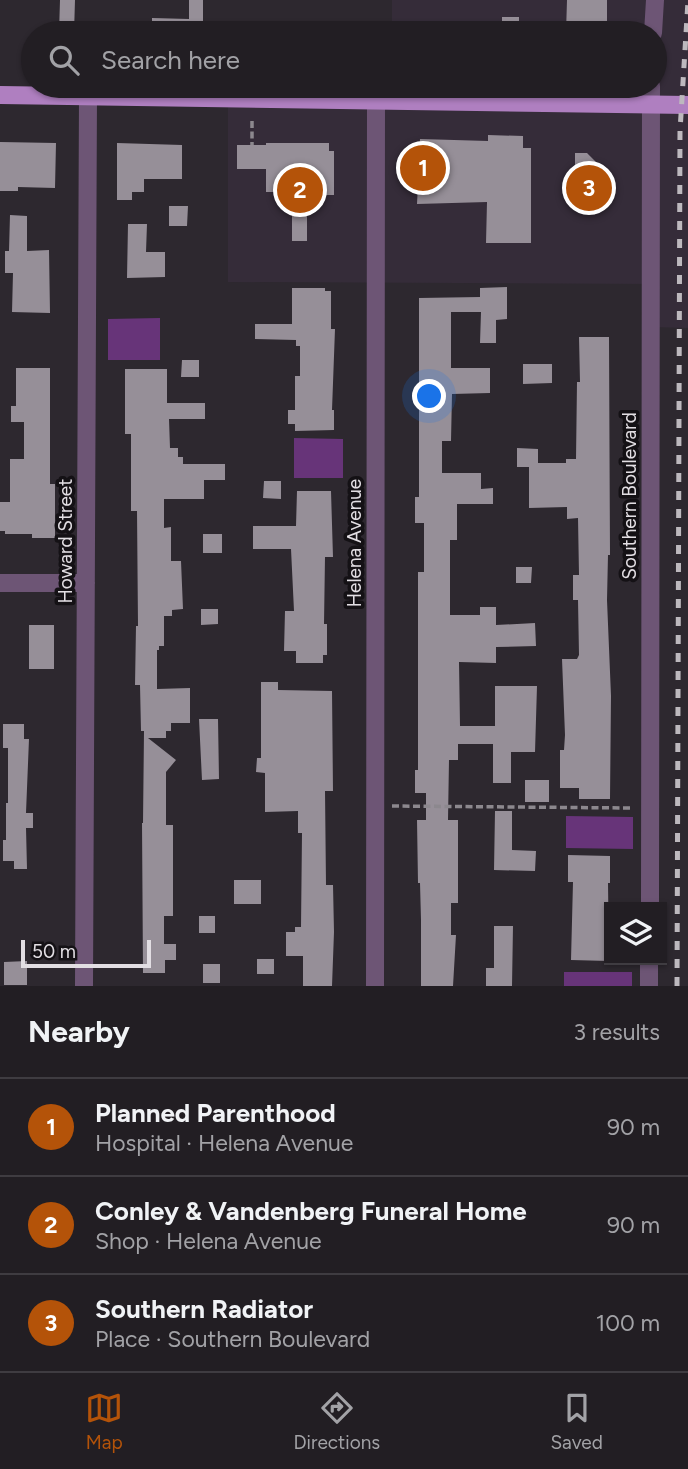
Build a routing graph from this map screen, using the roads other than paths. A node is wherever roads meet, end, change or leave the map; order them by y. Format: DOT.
graph roads {
  1 [pos="655,0"];
  2 [pos="654,21"];
  3 [pos="0,95"];
  4 [pos="21,95"];
  5 [pos="88,98"];
  6 [pos="232,98"];
  7 [pos="651,98"];
  8 [pos="376,101"];
  9 [pos="651,105"];
  10 [pos="688,105"];
  11 [pos="0,583"];
  12 [pos="86,583"];
  13 [pos="650,902"];
  14 [pos="649,965"];
  15 [pos="84,986"];
  16 [pos="375,986"];
  17 [pos="649,986"];
  1 -- 2 [label="street"];
  3 -- 4 [label="main road"];
  5 -- 12 [label="street, Howard Street"];
  6 -- 8 [label="main road"];
  7 -- 9 [label="street, Southern Boulevard"];
  8 -- 9 [label="main road"];
  8 -- 16 [label="street, Helena Avenue"];
  9 -- 10 [label="main road"];
  9 -- 13 [label="street, Southern Boulevard"];
  11 -- 12 [label="street"];
  12 -- 15 [label="street, Howard Street"];
  14 -- 17 [label="street"];
}
